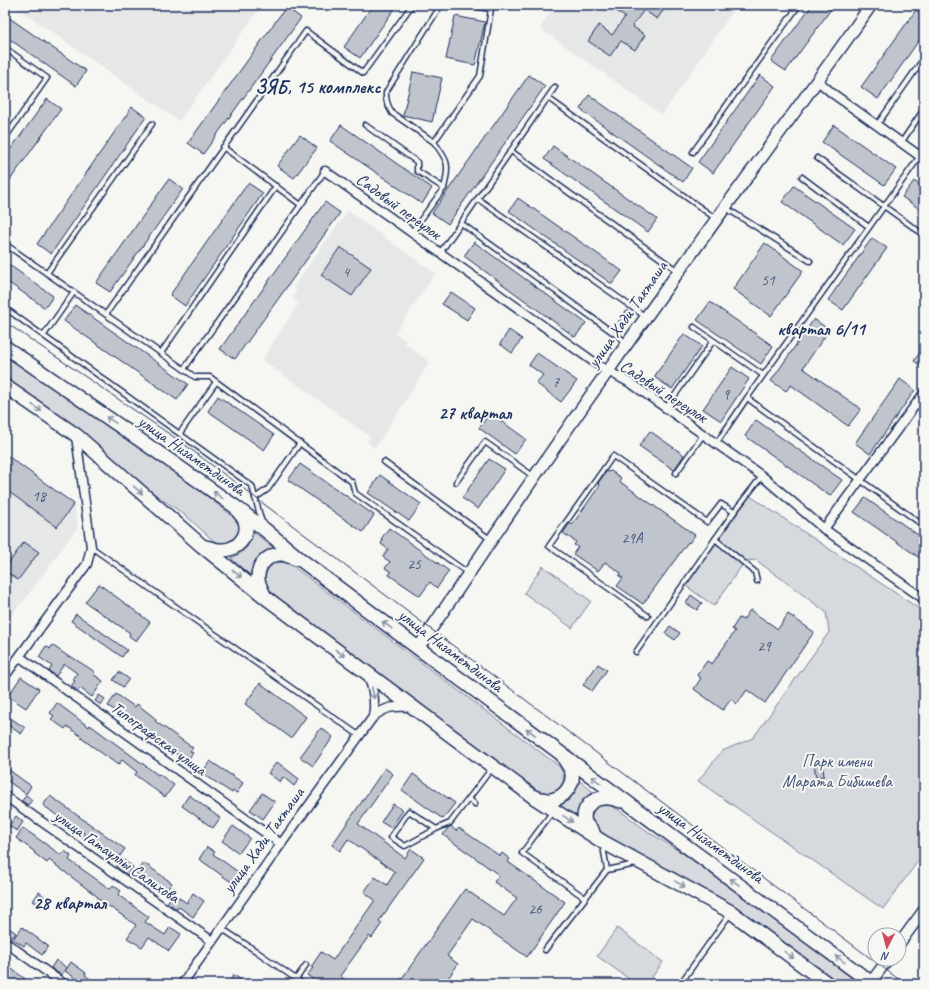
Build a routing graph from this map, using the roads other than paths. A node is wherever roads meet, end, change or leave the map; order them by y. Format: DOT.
graph roads {
  1 [pos="412,5"];
  2 [pos="441,5"];
  3 [pos="464,5"];
  4 [pos="494,5"];
  5 [pos="799,5"];
  6 [pos="871,5"];
  7 [pos="491,9"];
  8 [pos="5,48"];
  9 [pos="924,58"];
  10 [pos="818,81"];
  11 [pos="555,88"];
  12 [pos="548,98"];
  13 [pos="924,109"];
  14 [pos="152,124"];
  15 [pos="365,125"];
  16 [pos="877,126"];
  17 [pos="5,138"];
  18 [pos="434,142"];
  19 [pos="901,143"];
  20 [pos="223,147"];
  21 [pos="512,151"];
  22 [pos="693,152"];
  23 [pos="817,158"];
  24 [pos="922,158"];
  25 [pos="325,171"];
  26 [pos="802,177"];
  27 [pos="276,186"];
  28 [pos="444,188"];
  29 [pos="478,199"];
  30 [pos="301,205"];
  31 [pos="724,206"];
  32 [pos="884,206"];
  33 [pos="716,219"];
  34 [pos="461,223"];
  35 [pos="869,227"];
  36 [pos="411,233"];
  37 [pos="924,235"];
  38 [pos="5,244"];
  39 [pos="440,254"];
  40 [pos="810,261"];
  41 [pos="678,272"];
  42 [pos="47,273"];
  43 [pos="74,292"];
  44 [pos="5,308"];
  45 [pos="106,314"];
  46 [pos="646,317"];
  47 [pos="694,327"];
  48 [pos="44,336"];
  49 [pos="714,341"];
  50 [pos="628,343"];
  51 [pos="5,347"];
  52 [pos="161,352"];
  53 [pos="184,369"];
  54 [pos="607,371"];
  55 [pos="763,375"];
  56 [pos="216,382"];
  57 [pos="9,388"];
  58 [pos="924,393"];
  59 [pos="747,398"];
  60 [pos="5,402"];
  61 [pos="666,408"];
  62 [pos="180,434"];
  63 [pos="703,434"];
  64 [pos="76,435"];
  65 [pos="300,443"];
  66 [pos="716,444"];
  67 [pos="384,462"];
  68 [pos="676,473"];
  69 [pos="762,476"];
  70 [pos="535,478"];
  71 [pos="861,480"];
  72 [pos="456,482"];
  73 [pos="256,498"];
  74 [pos="237,508"];
  75 [pos="734,512"];
  76 [pos="924,526"];
  77 [pos="264,529"];
  78 [pos="824,529"];
  79 [pos="715,539"];
  80 [pos="492,541"];
  81 [pos="202,546"];
  82 [pos="91,547"];
  83 [pos="301,560"];
  84 [pos="469,574"];
  85 [pos="757,581"];
  86 [pos="264,596"];
  87 [pos="924,599"];
  88 [pos="648,616"];
  89 [pos="418,648"];
  90 [pos="636,652"];
  91 [pos="20,657"];
  92 [pos="366,672"];
  93 [pos="5,676"];
  94 [pos="414,707"];
  95 [pos="373,716"];
  96 [pos="360,736"];
  97 [pos="562,755"];
  98 [pos="494,766"];
  99 [pos="5,796"];
  100 [pos="536,798"];
  101 [pos="468,799"];
  102 [pos="626,802"];
  103 [pos="475,804"];
  104 [pos="554,809"];
  105 [pos="436,829"];
  106 [pos="603,842"];
  107 [pos="281,844"];
  108 [pos="642,863"];
  109 [pos="607,870"];
  110 [pos="585,898"];
  111 [pos="924,910"];
  112 [pos="731,912"];
  113 [pos="221,928"];
  114 [pos="907,933"];
  115 [pos="212,941"];
  116 [pos="5,942"];
  117 [pos="545,950"];
  118 [pos="306,965"];
  119 [pos="883,967"];
  120 [pos="296,979"];
  121 [pos="872,983"];
  122 [pos="64,984"];
  123 [pos="183,984"];
  124 [pos="303,984"];
  125 [pos="680,984"];
  126 [pos="828,984"];
  1 -- 20 [label="lane"];
  2 -- 18 [label="lane"];
  3 -- 7 [label="lane"];
  4 -- 7 [label="lane"];
  5 -- 22 [label="lane"];
  6 -- 10 [label="main road, улица Хади Такташа"];
  7 -- 18 [label="lane"];
  8 -- 17 [label="lane"];
  9 -- 16 [label="lane"];
  10 -- 16 [label="street"];
  10 -- 31 [label="main road, улица Хади Такташа"];
  11 -- 12 [label="lane"];
  12 -- 21 [label="lane"];
  12 -- 33 [label="lane"];
  13 -- 19 [label="lane"];
  14 -- 42 [label="lane"];
  15 -- 28 [label="lane"];
  16 -- 19 [label="street"];
  18 -- 28 [label="lane"];
  19 -- 24 [label="street"];
  20 -- 27 [label="lane"];
  20 -- 45 [label="lane"];
  21 -- 29 [label="lane"];
  21 -- 41 [label="lane"];
  23 -- 32 [label="lane"];
  24 -- 32 [label="lane"];
  25 -- 30 [label="lane"];
  25 -- 36 [label="street, Садовый переулок"];
  26 -- 35 [label="lane"];
  27 -- 30 [label="lane"];
  27 -- 52 [label="lane"];
  28 -- 36 [label="lane"];
  29 -- 34 [label="lane"];
  29 -- 46 [label="lane"];
  30 -- 53 [label="lane"];
  31 -- 33 [label="main road, улица Хади Такташа"];
  31 -- 40 [label="lane"];
  32 -- 35 [label="lane"];
  32 -- 37 [label="lane"];
  33 -- 41 [label="main road, улица Хади Такташа"];
  34 -- 39 [label="lane"];
  34 -- 50 [label="lane"];
  35 -- 55 [label="lane"];
  36 -- 39 [label="street, Садовый переулок"];
  38 -- 42 [label="lane"];
  39 -- 54 [label="street, Садовый переулок"];
  41 -- 46 [label="main road, улица Хади Такташа"];
  42 -- 43 [label="lane"];
  43 -- 45 [label="lane"];
  43 -- 48 [label="lane"];
  44 -- 48 [label="lane"];
  45 -- 52 [label="lane"];
  46 -- 50 [label="main road, улица Хади Такташа"];
  47 -- 49 [label="lane"];
  48 -- 62 [label="lane"];
  49 -- 55 [label="lane"];
  49 -- 61 [label="lane"];
  50 -- 54 [label="main road, улица Хади Такташа"];
  74 -- 51 [label="main road, улица Низаметдинова, one-way"];
  52 -- 53 [label="lane"];
  53 -- 56 [label="lane"];
  54 -- 61 [label="street, Садовый переулок"];
  54 -- 70 [label="main road, улица Хади Такташа"];
  55 -- 59 [label="lane"];
  56 -- 62 [label="lane"];
  56 -- 65 [label="lane"];
  57 -- 60 [label="lane"];
  57 -- 64 [label="main road, one-way"];
  58 -- 71 [label="street"];
  59 -- 66 [label="lane"];
  59 -- 71 [label="lane"];
  61 -- 63 [label="street, Садовый переулок"];
  62 -- 73 [label="lane"];
  63 -- 66 [label="street, Садовый переулок"];
  63 -- 68 [label="lane"];
  64 -- 81 [label="main road, one-way"];
  64 -- 82 [label="street"];
  65 -- 73 [label="lane"];
  65 -- 84 [label="lane"];
  66 -- 69 [label="street, Садовый переулок"];
  67 -- 80 [label="lane"];
  69 -- 75 [label="lane"];
  69 -- 78 [label="street, Садовый переулок"];
  70 -- 72 [label="lane"];
  70 -- 80 [label="main road, улица Хади Такташа"];
  71 -- 76 [label="lane"];
  71 -- 78 [label="street"];
  73 -- 77 [label="lane"];
  74 -- 77 [label="main road, улица Низаметдинова"];
  74 -- 81 [label="main road"];
  75 -- 79 [label="lane"];
  75 -- 88 [label="lane"];
  77 -- 83 [label="main road, улица Низаметдинова"];
  78 -- 87 [label="street, Садовый переулок"];
  79 -- 85 [label="lane"];
  79 -- 90 [label="lane"];
  80 -- 84 [label="main road, улица Хади Такташа"];
  81 -- 86 [label="main road, one-way"];
  82 -- 91 [label="street"];
  82 -- 96 [label="lane"];
  83 -- 86 [label="main road"];
  89 -- 83 [label="main road, улица Низаметдинова, one-way"];
  84 -- 89 [label="main road, улица Хади Такташа"];
  86 -- 92 [label="main road, one-way"];
  97 -- 89 [label="main road, улица Низаметдинова, one-way"];
  91 -- 93 [label="street"];
  91 -- 107 [label="street, Типографская улица"];
  92 -- 94 [label="main road"];
  92 -- 95 [label="street, one-way"];
  94 -- 95 [label="street"];
  94 -- 98 [label="main road"];
  95 -- 96 [label="street, улица Хади Такташа"];
  96 -- 107 [label="street, улица Хади Такташа"];
  97 -- 100 [label="main road"];
  102 -- 97 [label="main road, улица Низаметдинова, one-way"];
  98 -- 100 [label="main road"];
  98 -- 101 [label="lane"];
  99 -- 115 [label="street, улица Гатауллы Салихова"];
  100 -- 104 [label="main road"];
  101 -- 103 [label="lane"];
  101 -- 105 [label="lane"];
  102 -- 106 [label="main road"];
  121 -- 102 [label="main road, улица Низаметдинова, one-way"];
  104 -- 106 [label="main road, one-way"];
  104 -- 110 [label="lane"];
  105 -- 105 [label="lane"];
  106 -- 108 [label="main road"];
  106 -- 109 [label="lane"];
  107 -- 113 [label="street, улица Хади Такташа"];
  108 -- 109 [label="lane"];
  108 -- 112 [label="main road, one-way"];
  109 -- 110 [label="lane"];
  110 -- 117 [label="lane"];
  111 -- 114 [label="street"];
  112 -- 125 [label="lane"];
  112 -- 126 [label="main road, one-way"];
  113 -- 115 [label="street, улица Хади Такташа"];
  113 -- 120 [label="lane"];
  115 -- 123 [label="street, улица Хади Такташа"];
  116 -- 122 [label="street"];
  118 -- 120 [label="lane"];
  119 -- 121 [label="street"];
  120 -- 124 [label="lane"];
}
